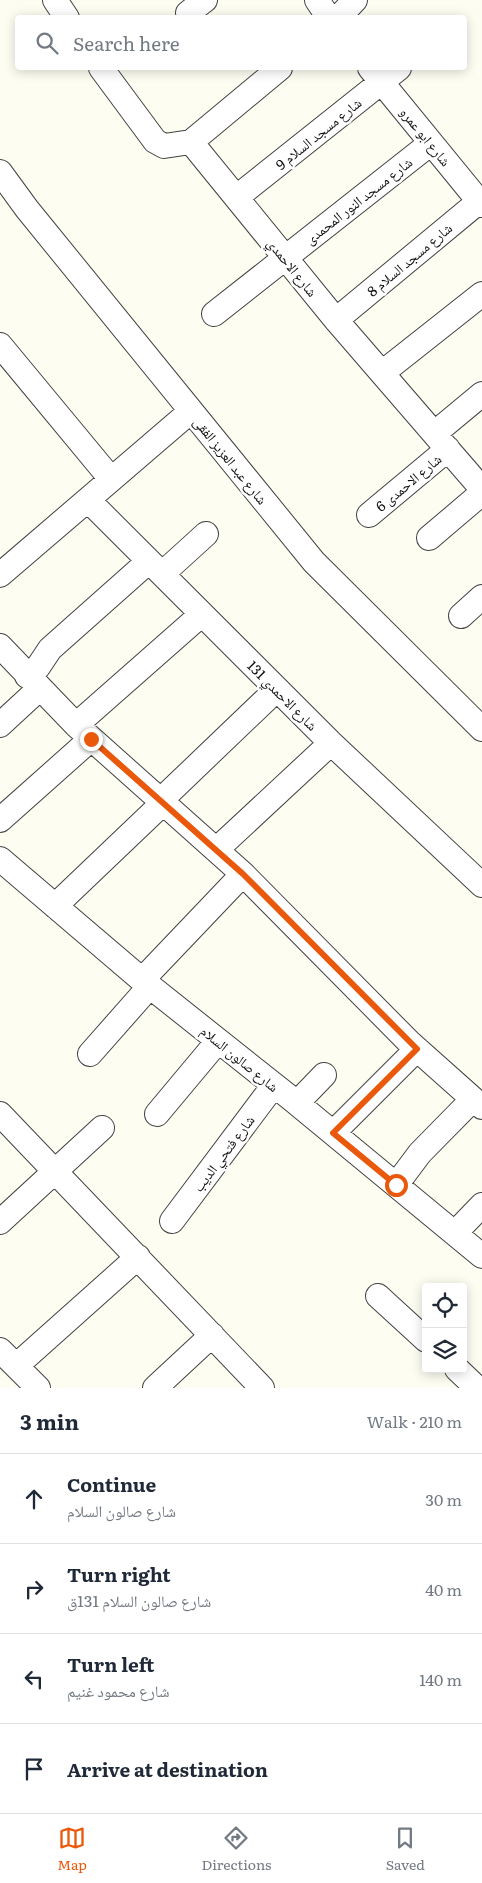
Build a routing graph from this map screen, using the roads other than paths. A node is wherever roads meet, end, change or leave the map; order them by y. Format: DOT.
graph roads {
  1 [pos="55,0"];
  2 [pos="318,0"];
  3 [pos="355,0"];
  4 [pos="65,15"];
  5 [pos="327,15"];
  6 [pos="341,15"];
  7 [pos="102,70"];
  8 [pos="278,70"];
  9 [pos="383,72"];
  10 [pos="191,142"];
  11 [pos="431,142"];
  12 [pos="0,172"];
  13 [pos="236,197"];
  14 [pos="481,202"];
  15 [pos="284,257"];
  16 [pos="482,294"];
  17 [pos="214,314"];
  18 [pos="336,320"];
  19 [pos="0,345"];
  20 [pos="382,373"];
  21 [pos="482,394"];
  22 [pos="191,411"];
  23 [pos="441,441"];
  24 [pos="112,479"];
  25 [pos="482,489"];
  26 [pos="482,493"];
  27 [pos="88,500"];
  28 [pos="369,515"];
  29 [pos="206,534"];
  30 [pos="429,538"];
  31 [pos="155,568"];
  32 [pos="0,576"];
  33 [pos="482,597"];
  34 [pos="202,614"];
  35 [pos="461,616"];
  36 [pos="0,646"];
  37 [pos="33,682"];
  38 [pos="277,689"];
  39 [pos="0,725"];
  40 [pos="482,729"];
  41 [pos="83,732"];
  42 [pos="331,743"];
  43 [pos="161,802"];
  44 [pos="0,820"];
  45 [pos="216,850"];
  46 [pos="0,859"];
  47 [pos="243,874"];
  48 [pos="482,885"];
  49 [pos="55,906"];
  50 [pos="146,983"];
  51 [pos="218,1041"];
  52 [pos="417,1049"];
  53 [pos="90,1054"];
  54 [pos="324,1074"];
  55 [pos="274,1085"];
  56 [pos="297,1103"];
  57 [pos="478,1103"];
  58 [pos="0,1114"];
  59 [pos="157,1114"];
  60 [pos="102,1128"];
  61 [pos="333,1133"];
  62 [pos="57,1172"];
  63 [pos="396,1185"];
  64 [pos="482,1205"];
  65 [pos="172,1221"];
  66 [pos="0,1222"];
  67 [pos="455,1233"];
  68 [pos="138,1256"];
  69 [pos="482,1256"];
  70 [pos="378,1296"];
  71 [pos="212,1335"];
  72 [pos="422,1336"];
  73 [pos="8,1358"];
  74 [pos="462,1373"];
  75 [pos="479,1386"];
  76 [pos="38,1388"];
  77 [pos="155,1388"];
  78 [pos="262,1388"];
  1 -- 4 [label="street"];
  2 -- 5 [label="street"];
  3 -- 6 [label="street"];
  7 -- 10 [label="street"];
  8 -- 10 [label="street"];
  9 -- 11 [label="street, شارع ابو عمرو"];
  9 -- 13 [label="street, شارع مسجد السلام 9"];
  10 -- 13 [label="street, شارع الاحمدي"];
  11 -- 14 [label="street, شارع ابو عمرو"];
  11 -- 15 [label="street, شارع مسجد النور المحمدى"];
  12 -- 22 [label="street, شارع عبد العزيز الفقى"];
  13 -- 15 [label="street, شارع الاحمدي"];
  14 -- 18 [label="street, شارع مسجد السلام 8"];
  15 -- 17 [label="street, شارع مسجد النور المحمدى"];
  15 -- 18 [label="street, شارع الاحمدي"];
  16 -- 20 [label="street"];
  18 -- 20 [label="street, شارع الاحمدي"];
  19 -- 24 [label="street"];
  20 -- 23 [label="street, شارع الاحمدي"];
  21 -- 23 [label="street, شارع الاحمدى 6"];
  22 -- 24 [label="street"];
  22 -- 40 [label="street, شارع عبد العزيز الفقى"];
  23 -- 25 [label="street, شارع الاحمدي"];
  23 -- 28 [label="street, شارع الاحمدى 6"];
  24 -- 27 [label="street"];
  26 -- 30 [label="street"];
  27 -- 31 [label="street, شارع الاحمدي 131"];
  27 -- 32 [label="street"];
  29 -- 31 [label="street"];
  31 -- 34 [label="street, شارع الاحمدي 131"];
  31 -- 37 [label="street"];
  33 -- 35 [label="street"];
  34 -- 38 [label="street, شارع الاحمدي 131"];
  34 -- 41 [label="street"];
  36 -- 37 [label="street"];
  37 -- 39 [label="street"];
  37 -- 41 [label="street"];
  38 -- 42 [label="street, شارع الاحمدي 131"];
  38 -- 43 [label="street"];
  41 -- 43 [label="street"];
  41 -- 44 [label="street"];
  42 -- 45 [label="street"];
  42 -- 48 [label="street, شارع الاحمدي 131"];
  43 -- 45 [label="street"];
  43 -- 49 [label="street"];
  45 -- 47 [label="street"];
  46 -- 49 [label="street, شارع صالون السلام"];
  47 -- 50 [label="street"];
  47 -- 52 [label="street"];
  49 -- 50 [label="street, شارع صالون السلام"];
  50 -- 51 [label="street, شارع صالون السلام"];
  50 -- 53 [label="street"];
  51 -- 55 [label="street, شارع صالون السلام"];
  51 -- 59 [label="street"];
  52 -- 57 [label="street"];
  52 -- 61 [label="street"];
  54 -- 56 [label="street"];
  55 -- 56 [label="street, شارع صالون السلام"];
  55 -- 65 [label="street, شارع فتحي الديب"];
  56 -- 61 [label="street, شارع صالون السلام"];
  57 -- 63 [label="street"];
  58 -- 62 [label="street"];
  60 -- 62 [label="street"];
  61 -- 63 [label="street, شارع صالون السلام"];
  62 -- 66 [label="street"];
  62 -- 68 [label="street"];
  63 -- 67 [label="street, شارع صالون السلام"];
  64 -- 67 [label="street"];
  67 -- 69 [label="street, شارع صالون السلام"];
  68 -- 71 [label="street"];
  68 -- 73 [label="street"];
  70 -- 72 [label="street"];
  71 -- 77 [label="street"];
  71 -- 78 [label="street"];
  73 -- 76 [label="street"];
  74 -- 75 [label="street"];
}
